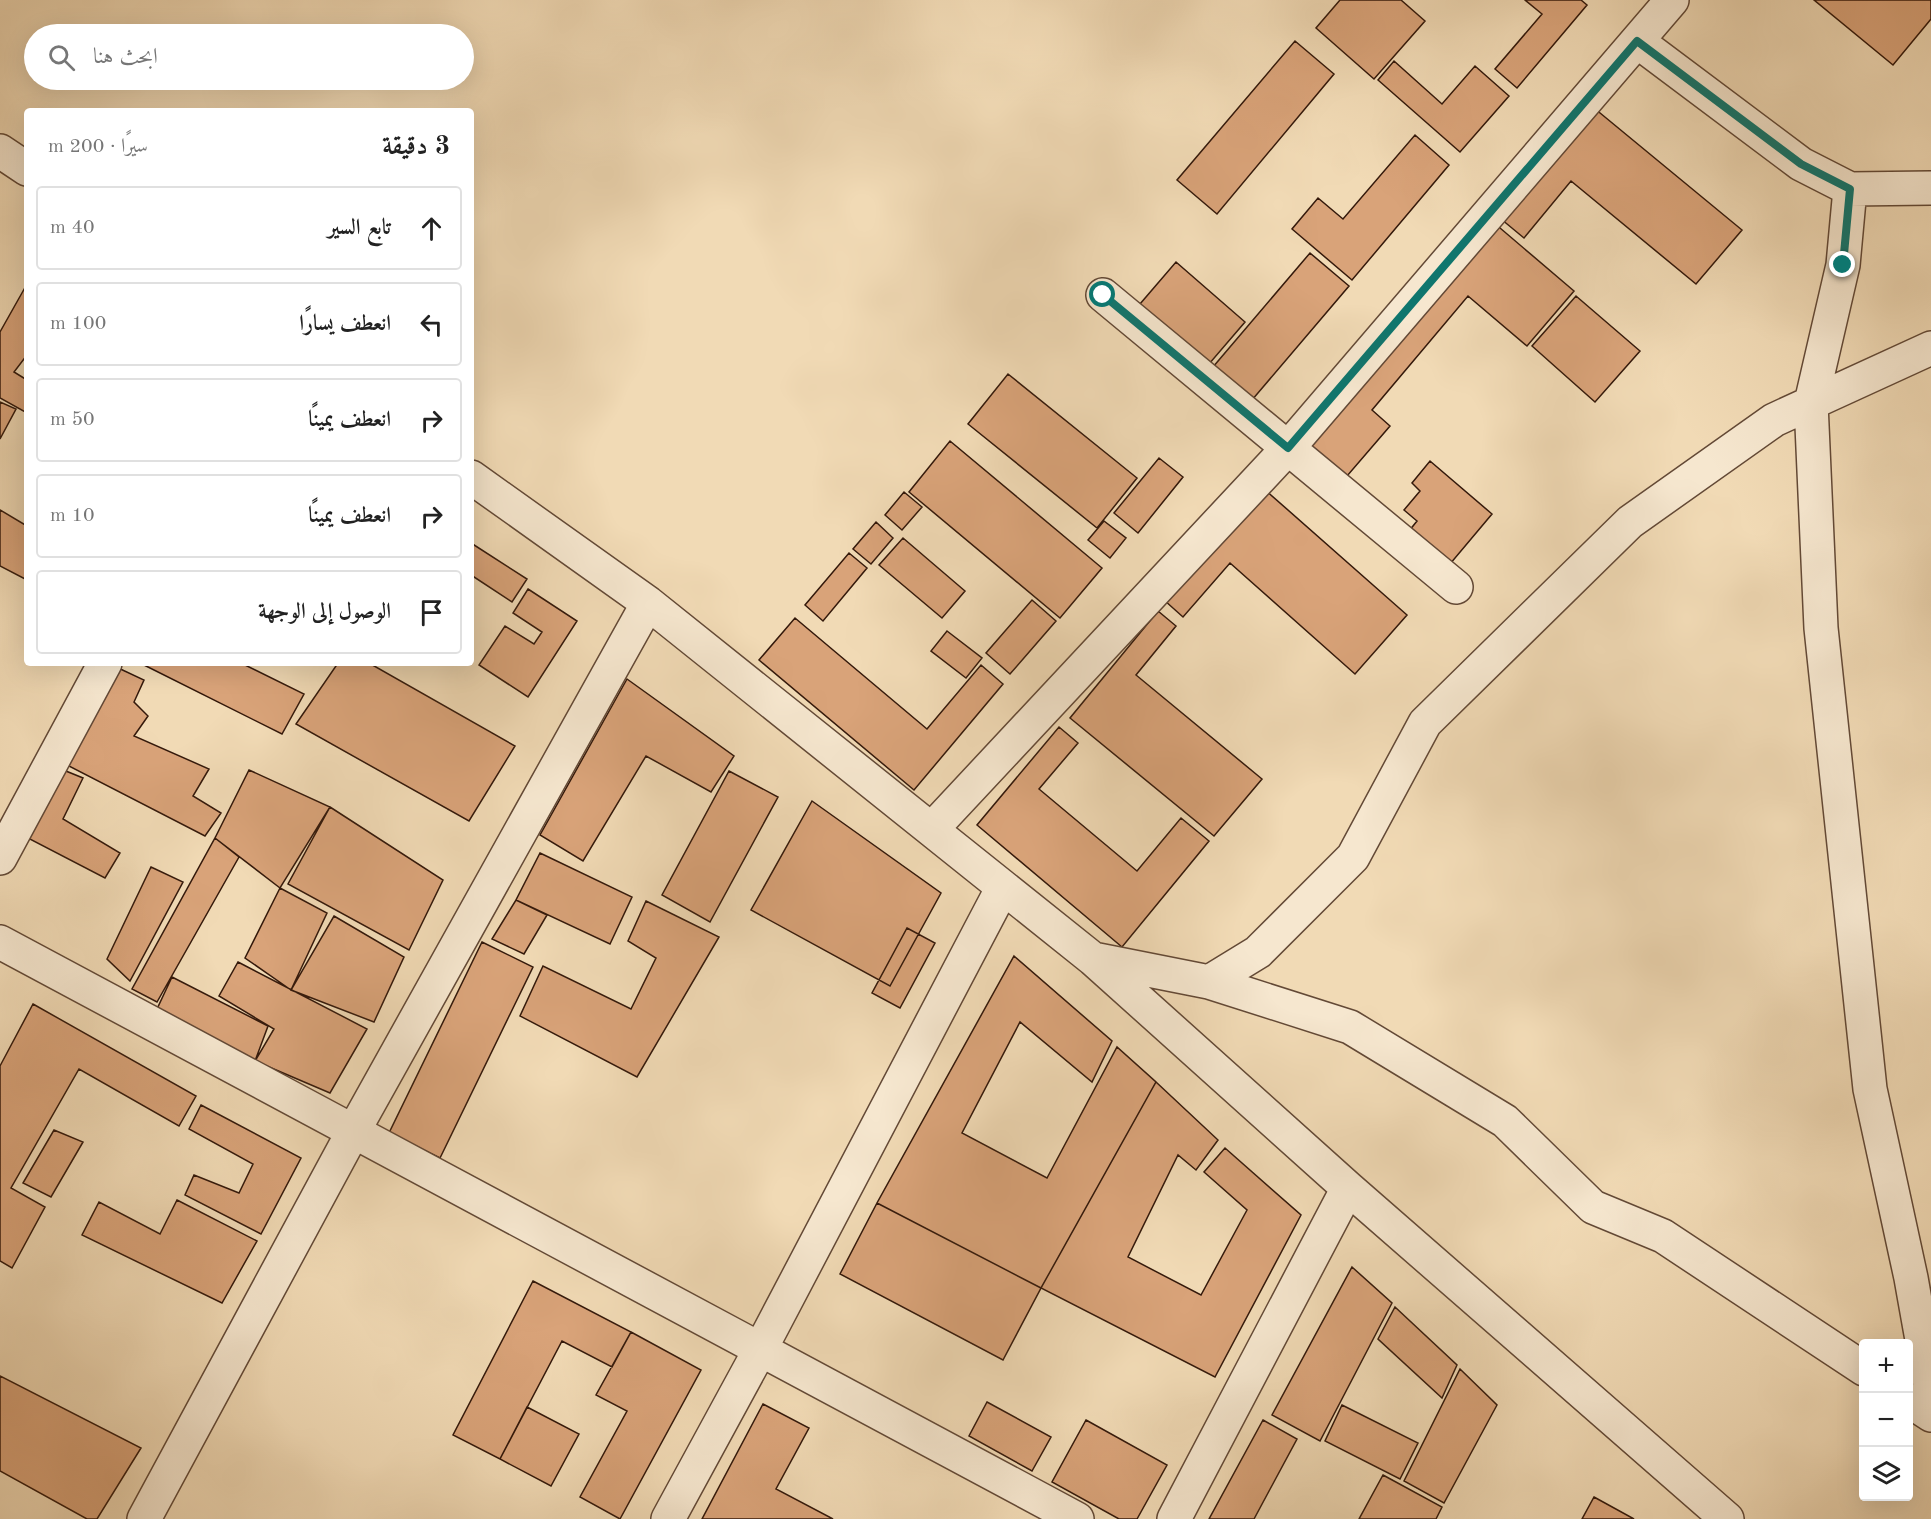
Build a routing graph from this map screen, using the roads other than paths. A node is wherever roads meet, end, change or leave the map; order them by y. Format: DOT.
graph roads {
  1 [pos="1672,0"];
  2 [pos="1637,41"];
  3 [pos="0,150"];
  4 [pos="24,167"];
  5 [pos="1931,188"];
  6 [pos="1850,189"];
  7 [pos="1103,295"];
  8 [pos="1931,348"];
  9 [pos="1811,403"];
  10 [pos="1288,448"];
  11 [pos="474,479"];
  12 [pos="1456,587"];
  13 [pos="648,603"];
  14 [pos="103,666"];
  15 [pos="932,829"];
  16 [pos="0,858"];
  17 [pos="1003,887"];
  18 [pos="0,942"];
  19 [pos="1093,959"];
  20 [pos="1209,982"];
  21 [pos="353,1132"];
  22 [pos="1347,1188"];
  23 [pos="761,1348"];
  24 [pos="1859,1367"];
  25 [pos="1931,1390"];
  26 [pos="1913,1403"];
  27 [pos="1931,1415"];
  28 [pos="144,1519"];
  29 [pos="668,1519"];
  30 [pos="1077,1519"];
  31 [pos="1174,1519"];
  32 [pos="1726,1519"];
  1 -- 2 [label="street"];
  2 -- 6 [label="street"];
  2 -- 10 [label="street"];
  3 -- 4 [label="street"];
  5 -- 6 [label="street"];
  6 -- 9 [label="street"];
  7 -- 10 [label="street"];
  8 -- 9 [label="street"];
  9 -- 20 [label="street"];
  9 -- 25 [label="street"];
  10 -- 12 [label="street"];
  10 -- 15 [label="street"];
  11 -- 13 [label="street"];
  13 -- 15 [label="street"];
  13 -- 21 [label="street"];
  14 -- 16 [label="street"];
  15 -- 17 [label="street"];
  17 -- 19 [label="street"];
  17 -- 23 [label="street"];
  18 -- 21 [label="street"];
  19 -- 20 [label="street"];
  19 -- 22 [label="street"];
  20 -- 24 [label="street"];
  21 -- 23 [label="street"];
  21 -- 28 [label="street"];
  22 -- 31 [label="street"];
  22 -- 32 [label="street"];
  23 -- 29 [label="street"];
  23 -- 30 [label="street"];
  26 -- 27 [label="street"];
}
